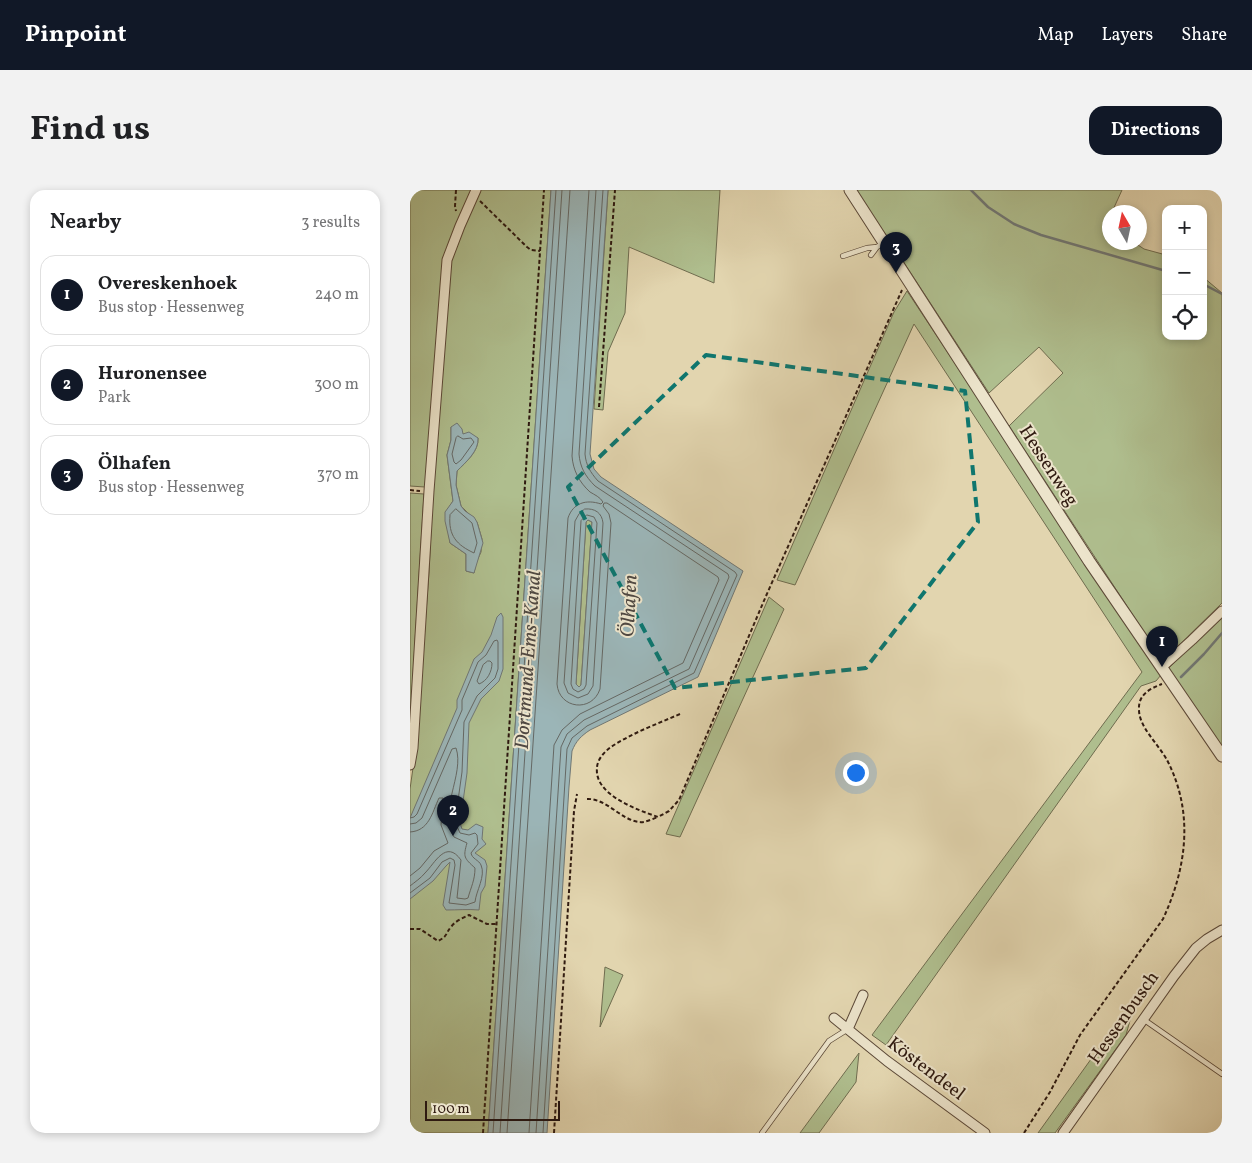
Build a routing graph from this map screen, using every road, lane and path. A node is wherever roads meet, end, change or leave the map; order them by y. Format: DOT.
graph roads {
  1 [pos="456,190"];
  2 [pos="544,190"];
  3 [pos="615,190"];
  4 [pos="850,190"];
  5 [pos="475,192"];
  6 [pos="460,226"];
  7 [pos="881,245"];
  8 [pos="540,251"];
  9 [pos="843,256"];
  10 [pos="871,256"];
  11 [pos="909,280"];
  12 [pos="599,407"];
  13 [pos="1222,611"];
  14 [pos="1162,667"];
  15 [pos="1170,678"];
  16 [pos="680,714"];
  17 [pos="1222,756"];
  18 [pos="410,765"];
  19 [pos="577,794"];
  20 [pos="587,799"];
  21 [pos="658,817"];
  22 [pos="496,924"];
  23 [pos="410,929"];
  24 [pos="1222,930"];
  25 [pos="863,995"];
  26 [pos="834,1018"];
  27 [pos="1143,1019"];
  28 [pos="848,1029"];
  29 [pos="1222,1074"];
  30 [pos="483,1133"];
  31 [pos="554,1133"];
  32 [pos="762,1133"];
  33 [pos="985,1133"];
  34 [pos="1024,1133"];
  35 [pos="1062,1133"];
  1 -- 6 [label="path"];
  2 -- 8 [label="path"];
  3 -- 12 [label="path"];
  4 -- 7 [label="street, Hessenweg"];
  5 -- 6 [label="street"];
  5 -- 8 [label="path"];
  6 -- 18 [label="street"];
  7 -- 9 [label="lane"];
  7 -- 10 [label="lane"];
  7 -- 11 [label="street, Hessenweg"];
  8 -- 22 [label="path"];
  11 -- 14 [label="street, Hessenweg"];
  11 -- 21 [label="path"];
  13 -- 14 [label="street"];
  14 -- 15 [label="street, Hessenweg"];
  15 -- 17 [label="street, Hessenweg"];
  15 -- 34 [label="path"];
  16 -- 21 [label="path"];
  19 -- 31 [label="path"];
  20 -- 21 [label="path"];
  22 -- 23 [label="path"];
  22 -- 30 [label="path"];
  24 -- 27 [label="street, Hessenbusch"];
  25 -- 28 [label="street"];
  26 -- 28 [label="street, Köstendeel"];
  27 -- 29 [label="lane"];
  27 -- 35 [label="street, Hessenbusch"];
  28 -- 32 [label="lane"];
  28 -- 33 [label="street, Köstendeel"];
}
